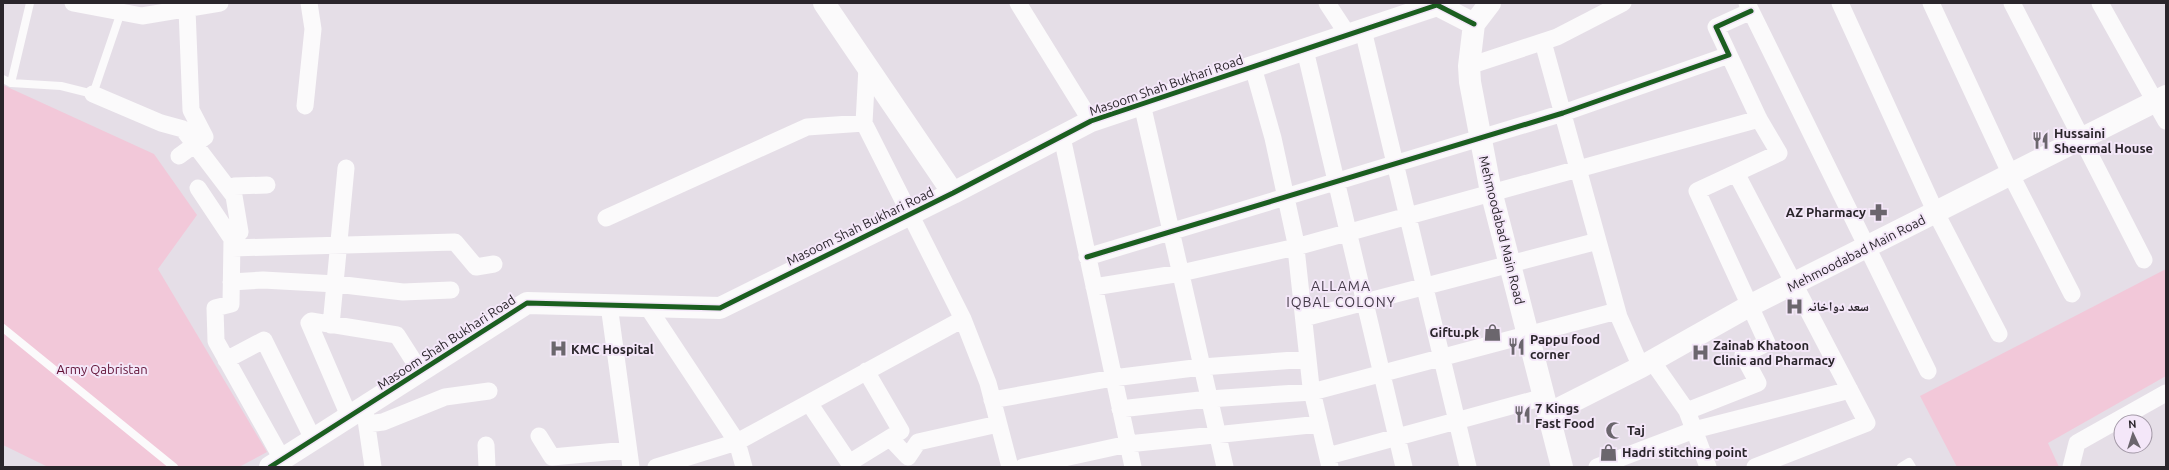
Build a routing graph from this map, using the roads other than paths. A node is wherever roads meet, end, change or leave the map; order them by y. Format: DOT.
graph roads {
  1 [pos="30,3"];
  2 [pos="73,3"];
  3 [pos="220,3"];
  4 [pos="309,3"];
  5 [pos="824,3"];
  6 [pos="1327,3"];
  7 [pos="1490,3"];
  8 [pos="1623,3"];
  9 [pos="1840,3"];
  10 [pos="1931,3"];
  11 [pos="2012,3"];
  12 [pos="2100,3"];
  13 [pos="1021,4"];
  14 [pos="1749,7"];
  15 [pos="120,8"];
  16 [pos="187,9"];
  17 [pos="1474,24"];
  18 [pos="1356,33"];
  19 [pos="1543,42"];
  20 [pos="1305,50"];
  21 [pos="1729,55"];
  22 [pos="1469,66"];
  23 [pos="867,67"];
  24 [pos="1253,67"];
  25 [pos="3,79"];
  26 [pos="11,83"];
  27 [pos="93,94"];
  28 [pos="2161,99"];
  29 [pos="1142,104"];
  30 [pos="306,106"];
  31 [pos="1563,113"];
  32 [pos="1759,119"];
  33 [pos="2166,121"];
  34 [pos="1091,122"];
  35 [pos="864,123"];
  36 [pos="1062,137"];
  37 [pos="1481,138"];
  38 [pos="2081,139"];
  39 [pos="195,144"];
  40 [pos="179,156"];
  41 [pos="1396,165"];
  42 [pos="346,168"];
  43 [pos="1579,169"];
  44 [pos="1736,173"];
  45 [pos="2011,175"];
  46 [pos="1336,182"];
  47 [pos="267,184"];
  48 [pos="198,188"];
  49 [pos="953,193"];
  50 [pos="1492,193"];
  51 [pos="234,196"];
  52 [pos="1285,198"];
  53 [pos="1936,213"];
  54 [pos="910,214"];
  55 [pos="1408,215"];
  56 [pos="606,218"];
  57 [pos="1348,231"];
  58 [pos="1171,232"];
  59 [pos="1598,241"];
  60 [pos="232,243"];
  61 [pos="340,245"];
  62 [pos="1296,247"];
  63 [pos="1866,248"];
  64 [pos="1087,257"];
  65 [pos="2144,260"];
  66 [pos="494,264"];
  67 [pos="1510,265"];
  68 [pos="1181,273"];
  69 [pos="231,282"];
  70 [pos="336,284"];
  71 [pos="1794,285"];
  72 [pos="1094,287"];
  73 [pos="1425,287"];
  74 [pos="451,290"];
  75 [pos="2072,294"];
  76 [pos="1365,302"];
  77 [pos="609,305"];
  78 [pos="648,306"];
  79 [pos="1752,306"];
  80 [pos="1617,311"];
  81 [pos="1304,318"];
  82 [pos="963,319"];
  83 [pos="331,325"];
  84 [pos="3,328"];
  85 [pos="1998,334"];
  86 [pos="1528,336"];
  87 [pos="1308,358"];
  88 [pos="1442,358"];
  89 [pos="226,360"];
  90 [pos="1647,364"];
  91 [pos="1202,367"];
  92 [pos="420,371"];
  93 [pos="1928,371"];
  94 [pos="866,372"];
  95 [pos="1382,374"];
  96 [pos="1113,378"];
  97 [pos="489,390"];
  98 [pos="1850,390"];
  99 [pos="1312,392"];
  100 [pos="2166,393"];
  101 [pos="1209,399"];
  102 [pos="992,400"];
  103 [pos="809,403"];
  104 [pos="1546,406"];
  105 [pos="1120,409"];
  106 [pos="1687,411"];
  107 [pos="360,416"];
  108 [pos="1457,421"];
  109 [pos="998,424"];
  110 [pos="1320,424"];
  111 [pos="1694,430"];
  112 [pos="1218,435"];
  113 [pos="539,436"];
  114 [pos="1397,437"];
  115 [pos="890,438"];
  116 [pos="313,439"];
  117 [pos="737,442"];
  118 [pos="1128,444"];
  119 [pos="486,446"];
  120 [pos="628,450"];
  121 [pos="1329,461"];
  122 [pos="1623,462"];
  123 [pos="276,463"];
  124 [pos="850,465"];
  125 [pos="174,467"];
  126 [pos="373,467"];
  127 [pos="487,467"];
  128 [pos="631,467"];
  129 [pos="656,467"];
  130 [pos="744,467"];
  131 [pos="1010,467"];
  132 [pos="1023,467"];
  133 [pos="1133,467"];
  134 [pos="1225,467"];
  135 [pos="1404,467"];
  136 [pos="1468,467"];
  137 [pos="1562,467"];
  138 [pos="1597,467"];
  139 [pos="1708,467"];
  140 [pos="1755,467"];
  141 [pos="1901,467"];
  142 [pos="1912,467"];
  143 [pos="2071,467"];
  1 -- 26 [label="lane"];
  2 -- 15 [label="street"];
  3 -- 16 [label="street"];
  4 -- 30 [label="street"];
  5 -- 23 [label="street"];
  6 -- 18 [label="street"];
  7 -- 17 [label="street"];
  8 -- 19 [label="street"];
  9 -- 53 [label="street"];
  10 -- 45 [label="street"];
  11 -- 38 [label="street"];
  12 -- 28 [label="street"];
  13 -- 34 [label="street"];
  14 -- 21 [label="street"];
  14 -- 63 [label="street"];
  15 -- 16 [label="street"];
  15 -- 27 [label="lane"];
  16 -- 39 [label="street"];
  17 -- 18 [label="street, Masoom Shah Bukhari Road"];
  17 -- 22 [label="street, Mehmoodabad Main Road"];
  18 -- 20 [label="street, Masoom Shah Bukhari Road"];
  18 -- 41 [label="street"];
  19 -- 22 [label="street"];
  19 -- 31 [label="street"];
  20 -- 24 [label="street, Masoom Shah Bukhari Road"];
  20 -- 46 [label="street"];
  21 -- 31 [label="street"];
  21 -- 32 [label="street"];
  22 -- 37 [label="street, Mehmoodabad Main Road"];
  23 -- 35 [label="street"];
  23 -- 49 [label="street"];
  24 -- 29 [label="street, Masoom Shah Bukhari Road"];
  24 -- 52 [label="street"];
  25 -- 26 [label="lane"];
  26 -- 27 [label="lane"];
  27 -- 39 [label="street"];
  28 -- 33 [label="street"];
  28 -- 38 [label="street, Mehmoodabad Main Road"];
  29 -- 34 [label="street, Masoom Shah Bukhari Road"];
  29 -- 58 [label="street"];
  31 -- 37 [label="street"];
  31 -- 43 [label="street"];
  32 -- 43 [label="street"];
  32 -- 44 [label="street"];
  34 -- 36 [label="street, Masoom Shah Bukhari Road"];
  35 -- 54 [label="street"];
  35 -- 56 [label="street"];
  36 -- 49 [label="street, Masoom Shah Bukhari Road"];
  36 -- 64 [label="street"];
  37 -- 41 [label="street"];
  37 -- 50 [label="street, Mehmoodabad Main Road"];
  38 -- 45 [label="street, Mehmoodabad Main Road"];
  38 -- 65 [label="street"];
  39 -- 40 [label="street"];
  39 -- 51 [label="street"];
  41 -- 46 [label="street"];
  41 -- 55 [label="street"];
  42 -- 61 [label="street"];
  43 -- 50 [label="street"];
  43 -- 59 [label="street"];
  44 -- 71 [label="street"];
  44 -- 79 [label="street"];
  45 -- 53 [label="street, Mehmoodabad Main Road"];
  45 -- 75 [label="street"];
  46 -- 52 [label="street"];
  46 -- 57 [label="street"];
  47 -- 51 [label="street"];
  48 -- 60 [label="street"];
  49 -- 54 [label="street, Masoom Shah Bukhari Road"];
  50 -- 55 [label="street"];
  50 -- 67 [label="street, Mehmoodabad Main Road"];
  51 -- 60 [label="street"];
  52 -- 58 [label="street"];
  52 -- 62 [label="street"];
  53 -- 63 [label="street, Mehmoodabad Main Road"];
  53 -- 85 [label="street"];
  54 -- 78 [label="street, Masoom Shah Bukhari Road"];
  54 -- 82 [label="street"];
  55 -- 57 [label="street"];
  55 -- 73 [label="street"];
  57 -- 62 [label="street"];
  57 -- 76 [label="street"];
  58 -- 64 [label="street"];
  58 -- 68 [label="street"];
  59 -- 67 [label="street"];
  59 -- 80 [label="street"];
  60 -- 61 [label="street"];
  60 -- 69 [label="street"];
  61 -- 66 [label="street"];
  61 -- 70 [label="street"];
  62 -- 68 [label="street"];
  62 -- 81 [label="street"];
  63 -- 71 [label="street, Mehmoodabad Main Road"];
  63 -- 93 [label="street"];
  64 -- 72 [label="street"];
  67 -- 73 [label="street"];
  67 -- 86 [label="street, Mehmoodabad Main Road"];
  68 -- 72 [label="street"];
  68 -- 91 [label="street"];
  69 -- 70 [label="street"];
  69 -- 89 [label="street"];
  70 -- 74 [label="street"];
  70 -- 83 [label="street"];
  71 -- 79 [label="street, Mehmoodabad Main Road"];
  71 -- 98 [label="street"];
  72 -- 96 [label="street"];
  73 -- 76 [label="street"];
  73 -- 88 [label="street"];
  76 -- 81 [label="street"];
  76 -- 95 [label="street"];
  77 -- 78 [label="street, Masoom Shah Bukhari Road"];
  77 -- 92 [label="street, Masoom Shah Bukhari Road"];
  77 -- 120 [label="street"];
  78 -- 117 [label="street"];
  79 -- 90 [label="street, Mehmoodabad Main Road"];
  79 -- 106 [label="street"];
  80 -- 86 [label="street"];
  80 -- 90 [label="street"];
  81 -- 87 [label="street"];
  82 -- 94 [label="street"];
  82 -- 102 [label="street"];
  83 -- 92 [label="street"];
  83 -- 107 [label="street"];
  84 -- 125 [label="lane"];
  86 -- 88 [label="street"];
  86 -- 104 [label="street, Mehmoodabad Main Road"];
  87 -- 91 [label="street"];
  87 -- 99 [label="street"];
  88 -- 95 [label="street"];
  88 -- 108 [label="street"];
  89 -- 116 [label="street"];
  89 -- 123 [label="street"];
  90 -- 104 [label="street, Mehmoodabad Main Road"];
  90 -- 106 [label="street"];
  91 -- 96 [label="street"];
  91 -- 101 [label="street"];
  92 -- 107 [label="street, Masoom Shah Bukhari Road"];
  94 -- 103 [label="street"];
  94 -- 115 [label="street"];
  95 -- 99 [label="street"];
  95 -- 114 [label="street"];
  96 -- 102 [label="street"];
  96 -- 105 [label="street"];
  97 -- 107 [label="street"];
  98 -- 111 [label="street"];
  98 -- 140 [label="street"];
  99 -- 101 [label="street"];
  99 -- 110 [label="street"];
  100 -- 143 [label="street"];
  101 -- 105 [label="street"];
  101 -- 112 [label="street"];
  102 -- 109 [label="street"];
  103 -- 117 [label="street"];
  103 -- 124 [label="street"];
  104 -- 108 [label="street"];
  104 -- 137 [label="street, Mehmoodabad Main Road"];
  105 -- 118 [label="street"];
  106 -- 111 [label="street"];
  107 -- 116 [label="street, Masoom Shah Bukhari Road"];
  107 -- 126 [label="street"];
  108 -- 114 [label="street"];
  108 -- 136 [label="street"];
  109 -- 115 [label="street"];
  109 -- 131 [label="street"];
  110 -- 112 [label="street"];
  110 -- 121 [label="street"];
  111 -- 122 [label="street"];
  111 -- 139 [label="street"];
  112 -- 118 [label="street"];
  112 -- 134 [label="street"];
  113 -- 120 [label="street"];
  114 -- 121 [label="street"];
  114 -- 135 [label="street"];
  115 -- 124 [label="street"];
  116 -- 123 [label="street, Masoom Shah Bukhari Road"];
  117 -- 129 [label="street"];
  117 -- 130 [label="street"];
  118 -- 132 [label="street"];
  118 -- 133 [label="street"];
  119 -- 127 [label="street"];
  120 -- 128 [label="street"];
  122 -- 138 [label="street"];
  141 -- 142 [label="lane"];
}
